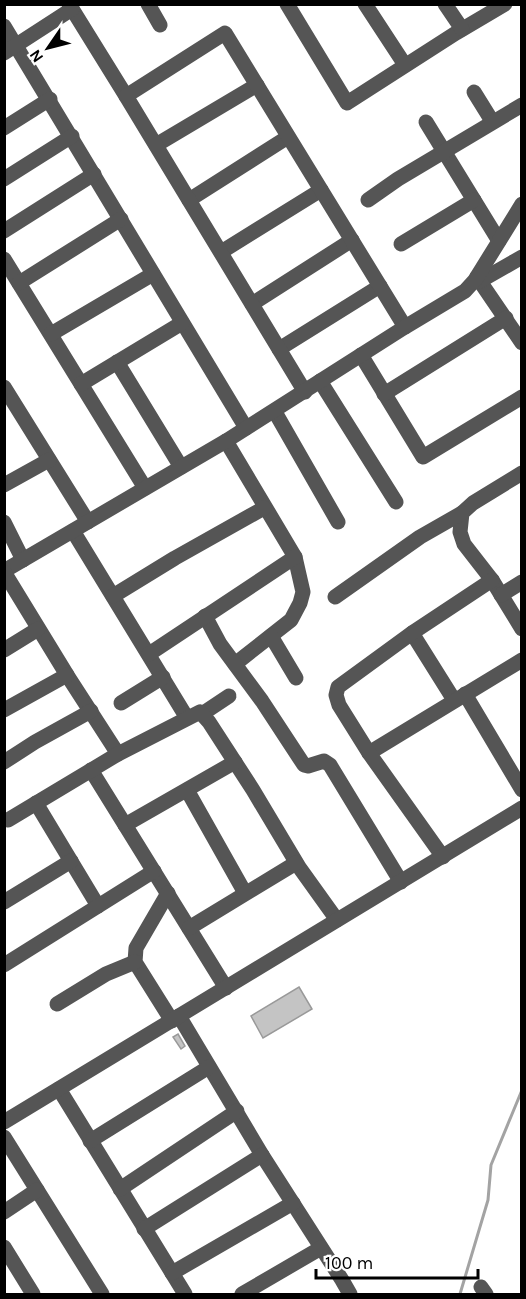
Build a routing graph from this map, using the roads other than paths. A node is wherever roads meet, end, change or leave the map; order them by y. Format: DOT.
graph roads {
  1 [pos="148,4"];
  2 [pos="287,4"];
  3 [pos="365,4"];
  4 [pos="445,4"];
  5 [pos="505,4"];
  6 [pos="70,7"];
  7 [pos="160,25"];
  8 [pos="4,26"];
  9 [pos="462,29"];
  10 [pos="10,49"];
  11 [pos="405,65"];
  12 [pos="257,85"];
  13 [pos="474,92"];
  14 [pos="126,96"];
  15 [pos="50,99"];
  16 [pos="522,105"];
  17 [pos="426,122"];
  18 [pos="492,122"];
  19 [pos="4,128"];
  20 [pos="72,136"];
  21 [pos="288,137"];
  22 [pos="156,146"];
  23 [pos="444,151"];
  24 [pos="94,174"];
  25 [pos="4,179"];
  26 [pos="321,190"];
  27 [pos="189,200"];
  28 [pos="368,200"];
  29 [pos="474,200"];
  30 [pos="522,204"];
  31 [pos="121,219"];
  32 [pos="4,231"];
  33 [pos="352,240"];
  34 [pos="499,241"];
  35 [pos="401,244"];
  36 [pos="221,252"];
  37 [pos="522,257"];
  38 [pos="4,259"];
  39 [pos="153,274"];
  40 [pos="478,279"];
  41 [pos="19,283"];
  42 [pos="380,286"];
  43 [pos="252,304"];
  44 [pos="506,318"];
  45 [pos="182,323"];
  46 [pos="405,327"];
  47 [pos="51,334"];
  48 [pos="522,343"];
  49 [pos="279,349"];
  50 [pos="361,355"];
  51 [pos="117,362"];
  52 [pos="320,381"];
  53 [pos="81,384"];
  54 [pos="4,387"];
  55 [pos="305,392"];
  56 [pos="384,394"];
  57 [pos="522,397"];
  58 [pos="10,408"];
  59 [pos="275,412"];
  60 [pos="246,428"];
  61 [pos="226,441"];
  62 [pos="49,460"];
  63 [pos="181,467"];
  64 [pos="520,477"];
  65 [pos="4,485"];
  66 [pos="145,488"];
  67 [pos="396,502"];
  68 [pos="264,508"];
  69 [pos="462,513"];
  70 [pos="4,522"];
  71 [pos="88,522"];
  72 [pos="338,522"];
  73 [pos="73,531"];
  74 [pos="295,557"];
  75 [pos="23,560"];
  76 [pos="4,572"];
  77 [pos="492,580"];
  78 [pos="522,582"];
  79 [pos="501,595"];
  80 [pos="113,596"];
  81 [pos="335,597"];
  82 [pos="205,616"];
  83 [pos="39,629"];
  84 [pos="522,629"];
  85 [pos="412,633"];
  86 [pos="271,636"];
  87 [pos="4,650"];
  88 [pos="149,654"];
  89 [pos="522,660"];
  90 [pos="234,664"];
  91 [pos="67,675"];
  92 [pos="163,677"];
  93 [pos="296,678"];
  94 [pos="229,696"];
  95 [pos="459,697"];
  96 [pos="121,703"];
  97 [pos="4,710"];
  98 [pos="91,711"];
  99 [pos="195,716"];
  100 [pos="369,753"];
  101 [pos="118,754"];
  102 [pos="4,762"];
  103 [pos="235,762"];
  104 [pos="91,770"];
  105 [pos="187,790"];
  106 [pos="522,790"];
  107 [pos="36,802"];
  108 [pos="522,808"];
  109 [pos="6,819"];
  110 [pos="125,825"];
  111 [pos="443,857"];
  112 [pos="71,861"];
  113 [pos="296,863"];
  114 [pos="154,871"];
  115 [pos="401,882"];
  116 [pos="168,893"];
  117 [pos="245,893"];
  118 [pos="4,902"];
  119 [pos="98,906"];
  120 [pos="338,920"];
  121 [pos="189,928"];
  122 [pos="135,962"];
  123 [pos="4,965"];
  124 [pos="226,988"];
  125 [pos="57,1004"];
  126 [pos="176,1018"];
  127 [pos="209,1067"];
  128 [pos="59,1089"];
  129 [pos="237,1111"];
  130 [pos="6,1119"];
  131 [pos="4,1137"];
  132 [pos="90,1141"];
  133 [pos="262,1155"];
  134 [pos="120,1189"];
  135 [pos="37,1190"];
  136 [pos="293,1203"];
  137 [pos="4,1212"];
  138 [pos="144,1229"];
  139 [pos="4,1247"];
  140 [pos="321,1248"];
  141 [pos="172,1274"];
  142 [pos="33,1294"];
  143 [pos="102,1294"];
  144 [pos="185,1294"];
  145 [pos="242,1294"];
  146 [pos="350,1294"];
  1 -- 7 [label="street"];
  2 -- 11 [label="street"];
  3 -- 11 [label="street"];
  4 -- 9 [label="street"];
  5 -- 9 [label="street"];
  6 -- 10 [label="street"];
  6 -- 14 [label="street"];
  8 -- 10 [label="street"];
  9 -- 11 [label="street"];
  10 -- 15 [label="street"];
  12 -- 14 [label="street"];
  12 -- 21 [label="street"];
  12 -- 22 [label="street"];
  13 -- 18 [label="street"];
  14 -- 22 [label="street"];
  15 -- 19 [label="street"];
  15 -- 20 [label="street"];
  16 -- 18 [label="street"];
  17 -- 23 [label="street"];
  18 -- 23 [label="street"];
  20 -- 24 [label="street"];
  20 -- 25 [label="street"];
  21 -- 26 [label="street"];
  21 -- 27 [label="street"];
  22 -- 27 [label="street"];
  23 -- 28 [label="street"];
  23 -- 29 [label="street"];
  24 -- 31 [label="street"];
  24 -- 32 [label="street"];
  26 -- 33 [label="street"];
  26 -- 36 [label="street"];
  27 -- 36 [label="street"];
  29 -- 34 [label="street"];
  29 -- 35 [label="street"];
  30 -- 34 [label="street"];
  31 -- 39 [label="street"];
  31 -- 41 [label="street"];
  33 -- 42 [label="street"];
  33 -- 43 [label="street"];
  34 -- 40 [label="street"];
  36 -- 43 [label="street"];
  37 -- 40 [label="street"];
  38 -- 41 [label="street"];
  39 -- 45 [label="street"];
  39 -- 47 [label="street"];
  40 -- 44 [label="street"];
  40 -- 46 [label="street"];
  41 -- 47 [label="street"];
  42 -- 46 [label="street"];
  42 -- 49 [label="street"];
  43 -- 49 [label="street"];
  44 -- 48 [label="street"];
  44 -- 56 [label="street"];
  45 -- 51 [label="street"];
  45 -- 60 [label="street"];
  46 -- 50 [label="street"];
  47 -- 53 [label="street"];
  49 -- 55 [label="street"];
  50 -- 52 [label="street"];
  50 -- 56 [label="street"];
  51 -- 53 [label="street"];
  51 -- 63 [label="street"];
  52 -- 55 [label="street"];
  52 -- 67 [label="street"];
  53 -- 66 [label="street"];
  54 -- 58 [label="street"];
  55 -- 59 [label="street"];
  56 -- 57 [label="street"];
  58 -- 62 [label="street"];
  59 -- 60 [label="street"];
  59 -- 72 [label="street"];
  60 -- 61 [label="street"];
  61 -- 63 [label="street"];
  61 -- 68 [label="street"];
  62 -- 65 [label="street"];
  62 -- 71 [label="street"];
  63 -- 66 [label="street"];
  64 -- 69 [label="street"];
  66 -- 71 [label="street"];
  68 -- 74 [label="street"];
  68 -- 80 [label="street"];
  69 -- 77 [label="street"];
  69 -- 81 [label="street"];
  70 -- 75 [label="street"];
  71 -- 73 [label="street"];
  73 -- 75 [label="street"];
  73 -- 80 [label="street"];
  74 -- 82 [label="street"];
  74 -- 86 [label="street"];
  75 -- 76 [label="street"];
  76 -- 83 [label="street"];
  77 -- 79 [label="street"];
  77 -- 85 [label="street"];
  78 -- 79 [label="street"];
  79 -- 84 [label="street"];
  80 -- 88 [label="street"];
  82 -- 88 [label="street"];
  82 -- 90 [label="street"];
  83 -- 87 [label="street"];
  83 -- 91 [label="street"];
  85 -- 95 [label="street"];
  85 -- 100 [label="street"];
  86 -- 90 [label="street"];
  86 -- 93 [label="street"];
  88 -- 92 [label="street"];
  89 -- 95 [label="street"];
  90 -- 115 [label="street"];
  91 -- 97 [label="street"];
  91 -- 98 [label="street"];
  92 -- 96 [label="street"];
  92 -- 99 [label="street"];
  94 -- 99 [label="street"];
  95 -- 100 [label="street"];
  95 -- 106 [label="street"];
  98 -- 101 [label="street"];
  98 -- 102 [label="street"];
  99 -- 101 [label="street"];
  99 -- 103 [label="street"];
  100 -- 111 [label="street"];
  101 -- 104 [label="street"];
  103 -- 105 [label="street"];
  103 -- 113 [label="street"];
  104 -- 107 [label="street"];
  104 -- 110 [label="street"];
  105 -- 110 [label="street"];
  105 -- 117 [label="street"];
  107 -- 109 [label="street"];
  107 -- 112 [label="street"];
  108 -- 111 [label="street"];
  110 -- 114 [label="street"];
  111 -- 115 [label="street"];
  112 -- 118 [label="street"];
  112 -- 119 [label="street"];
  113 -- 117 [label="street"];
  113 -- 120 [label="street"];
  114 -- 116 [label="street"];
  114 -- 119 [label="street"];
  115 -- 120 [label="street"];
  116 -- 121 [label="street"];
  116 -- 122 [label="street"];
  117 -- 121 [label="street"];
  119 -- 123 [label="street"];
  120 -- 124 [label="street"];
  121 -- 124 [label="street"];
  122 -- 125 [label="street"];
  122 -- 126 [label="street"];
  124 -- 126 [label="street"];
  126 -- 127 [label="street"];
  126 -- 128 [label="street"];
  127 -- 129 [label="street"];
  127 -- 132 [label="street"];
  128 -- 130 [label="street"];
  128 -- 132 [label="street"];
  129 -- 133 [label="street"];
  129 -- 134 [label="street"];
  131 -- 135 [label="street"];
  132 -- 134 [label="street"];
  133 -- 136 [label="street"];
  133 -- 138 [label="street"];
  134 -- 138 [label="street"];
  135 -- 137 [label="street"];
  135 -- 143 [label="street"];
  136 -- 140 [label="street"];
  136 -- 141 [label="street"];
  138 -- 141 [label="street"];
  139 -- 142 [label="street"];
  140 -- 145 [label="street"];
  140 -- 146 [label="street"];
  141 -- 144 [label="street"];
}
